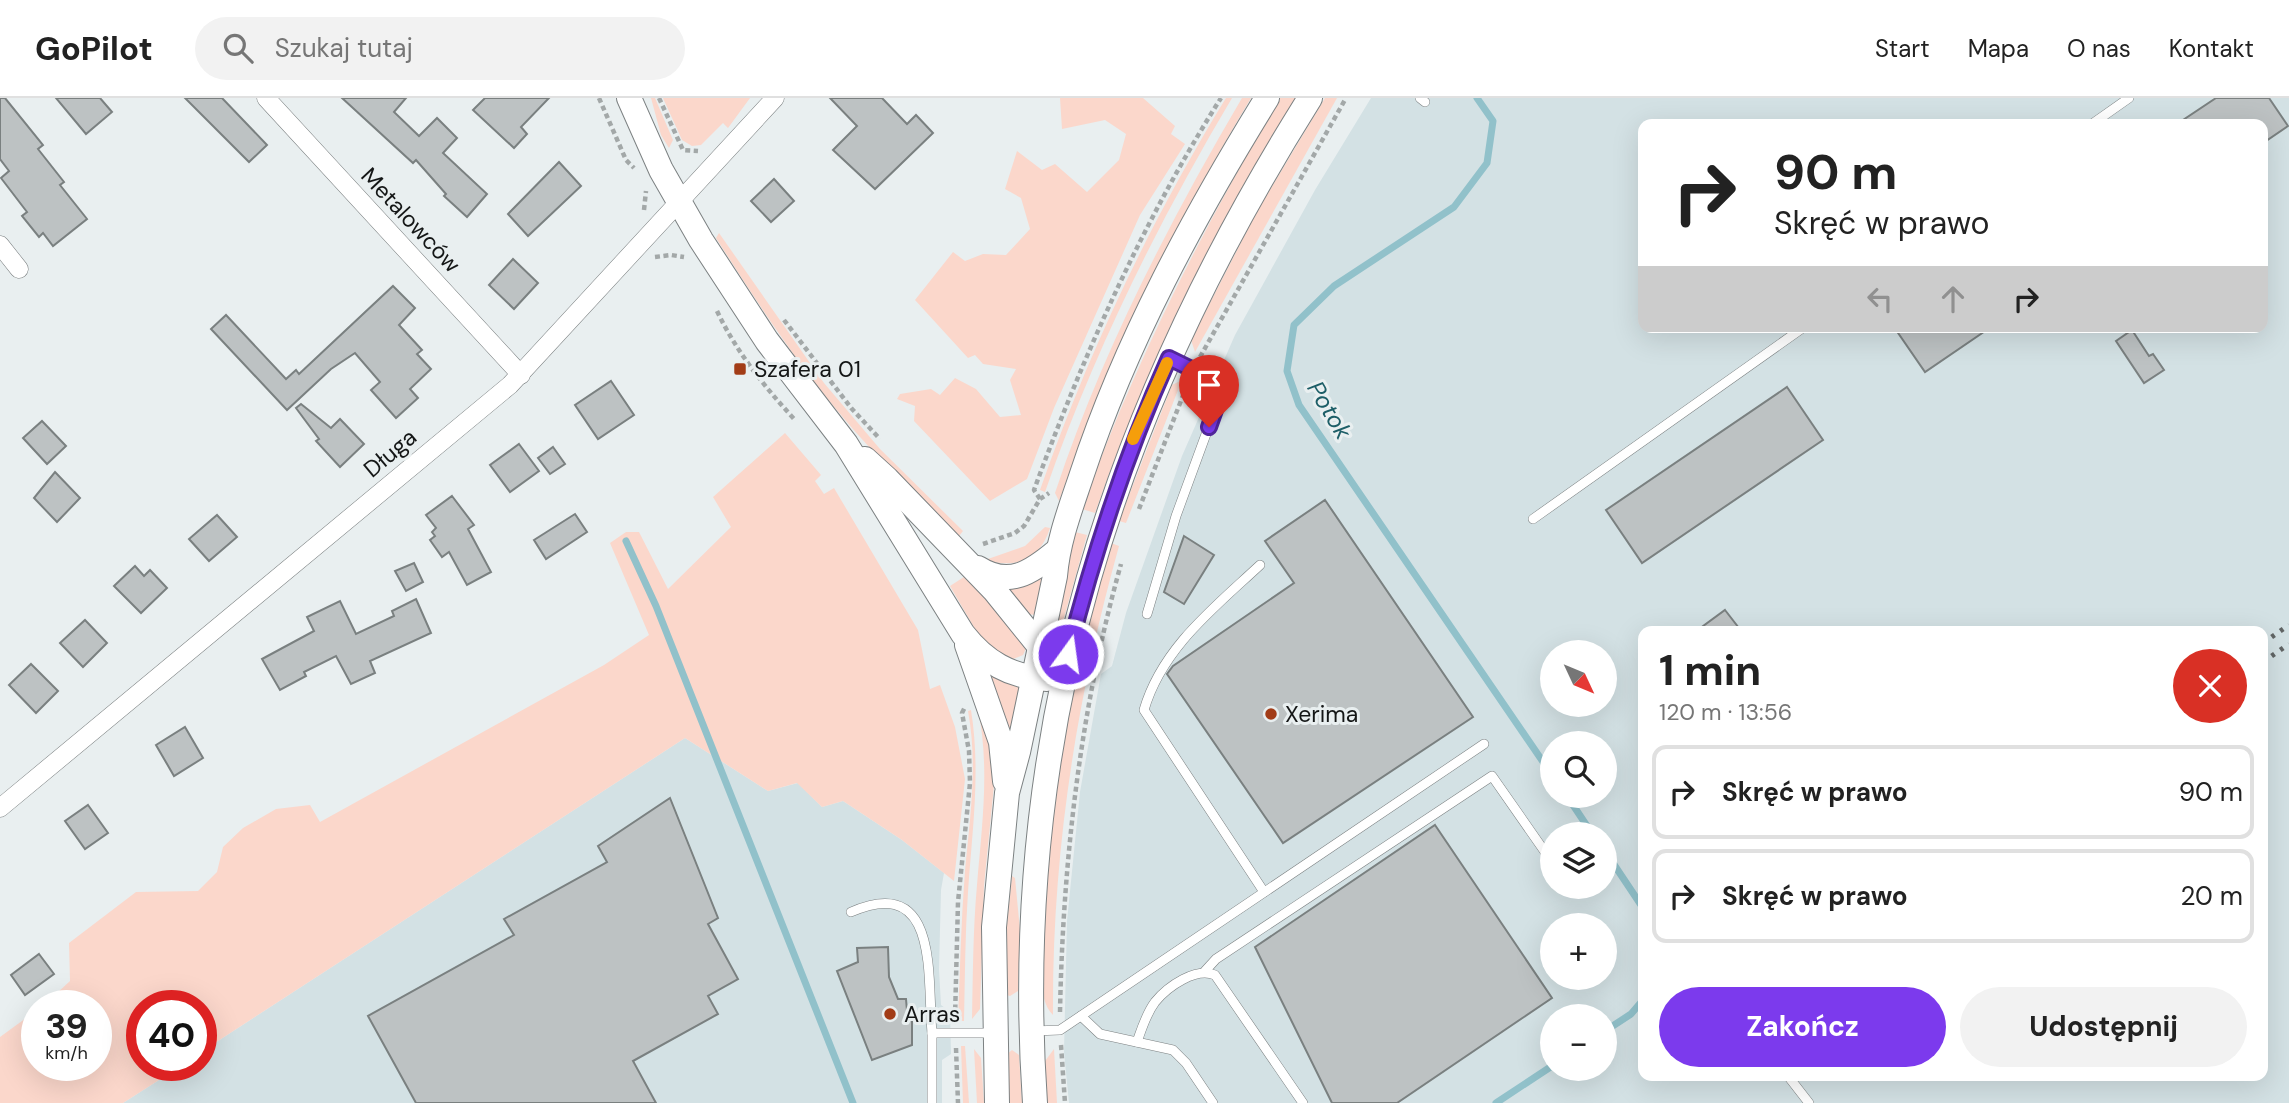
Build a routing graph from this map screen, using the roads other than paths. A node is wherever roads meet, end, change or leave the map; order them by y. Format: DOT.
graph roads {
  1 [pos="266,98"];
  2 [pos="629,98"];
  3 [pos="775,98"];
  4 [pos="1267,98"];
  5 [pos="1310,98"];
  6 [pos="2129,98"];
  7 [pos="2099,119"];
  8 [pos="679,204"];
  9 [pos="0,245"];
  10 [pos="19,270"];
  11 [pos="1796,333"];
  12 [pos="1169,358"];
  13 [pos="521,375"];
  14 [pos="846,444"];
  15 [pos="1533,519"];
  16 [pos="972,547"];
  17 [pos="1057,551"];
  18 [pos="1260,565"];
  19 [pos="1147,614"];
  20 [pos="963,634"];
  21 [pos="1039,643"];
  22 [pos="1031,678"];
  23 [pos="1061,680"];
  24 [pos="1484,744"];
  25 [pos="1007,793"];
  26 [pos="0,808"];
  27 [pos="1540,845"];
  28 [pos="1264,892"];
  29 [pos="851,912"];
  30 [pos="1205,971"];
  31 [pos="1081,1016"];
  32 [pos="1031,1031"];
  33 [pos="932,1033"];
  34 [pos="994,1033"];
  35 [pos="1137,1042"];
  36 [pos="1792,1081"];
  37 [pos="932,1103"];
  38 [pos="997,1103"];
  39 [pos="1035,1103"];
  40 [pos="1213,1103"];
  41 [pos="1303,1103"];
  42 [pos="1809,1103"];
  1 -- 13 [label="street, Metalowców"];
  2 -- 8 [label="street"];
  3 -- 8 [label="street, Długa"];
  4 -- 17 [label="street"];
  5 -- 12 [label="street"];
  6 -- 7 [label="lane"];
  8 -- 13 [label="street, Długa"];
  8 -- 14 [label="street"];
  9 -- 10 [label="street"];
  11 -- 15 [label="lane"];
  12 -- 19 [label="lane"];
  12 -- 23 [label="street"];
  13 -- 26 [label="street, Długa"];
  14 -- 16 [label="street"];
  14 -- 20 [label="street"];
  16 -- 17 [label="street"];
  16 -- 21 [label="street"];
  17 -- 21 [label="street"];
  18 -- 28 [label="lane"];
  20 -- 22 [label="street"];
  20 -- 25 [label="street"];
  21 -- 22 [label="street"];
  21 -- 23 [label="street"];
  22 -- 23 [label="street"];
  22 -- 25 [label="street"];
  23 -- 32 [label="street"];
  24 -- 28 [label="lane"];
  25 -- 34 [label="street"];
  27 -- 30 [label="lane"];
  28 -- 31 [label="lane"];
  29 -- 33 [label="lane"];
  30 -- 35 [label="lane"];
  30 -- 41 [label="lane"];
  31 -- 32 [label="lane"];
  31 -- 35 [label="lane"];
  32 -- 34 [label="street"];
  32 -- 39 [label="street"];
  33 -- 34 [label="lane"];
  33 -- 37 [label="lane"];
  34 -- 38 [label="street"];
  35 -- 40 [label="lane"];
  36 -- 42 [label="lane"];
}
